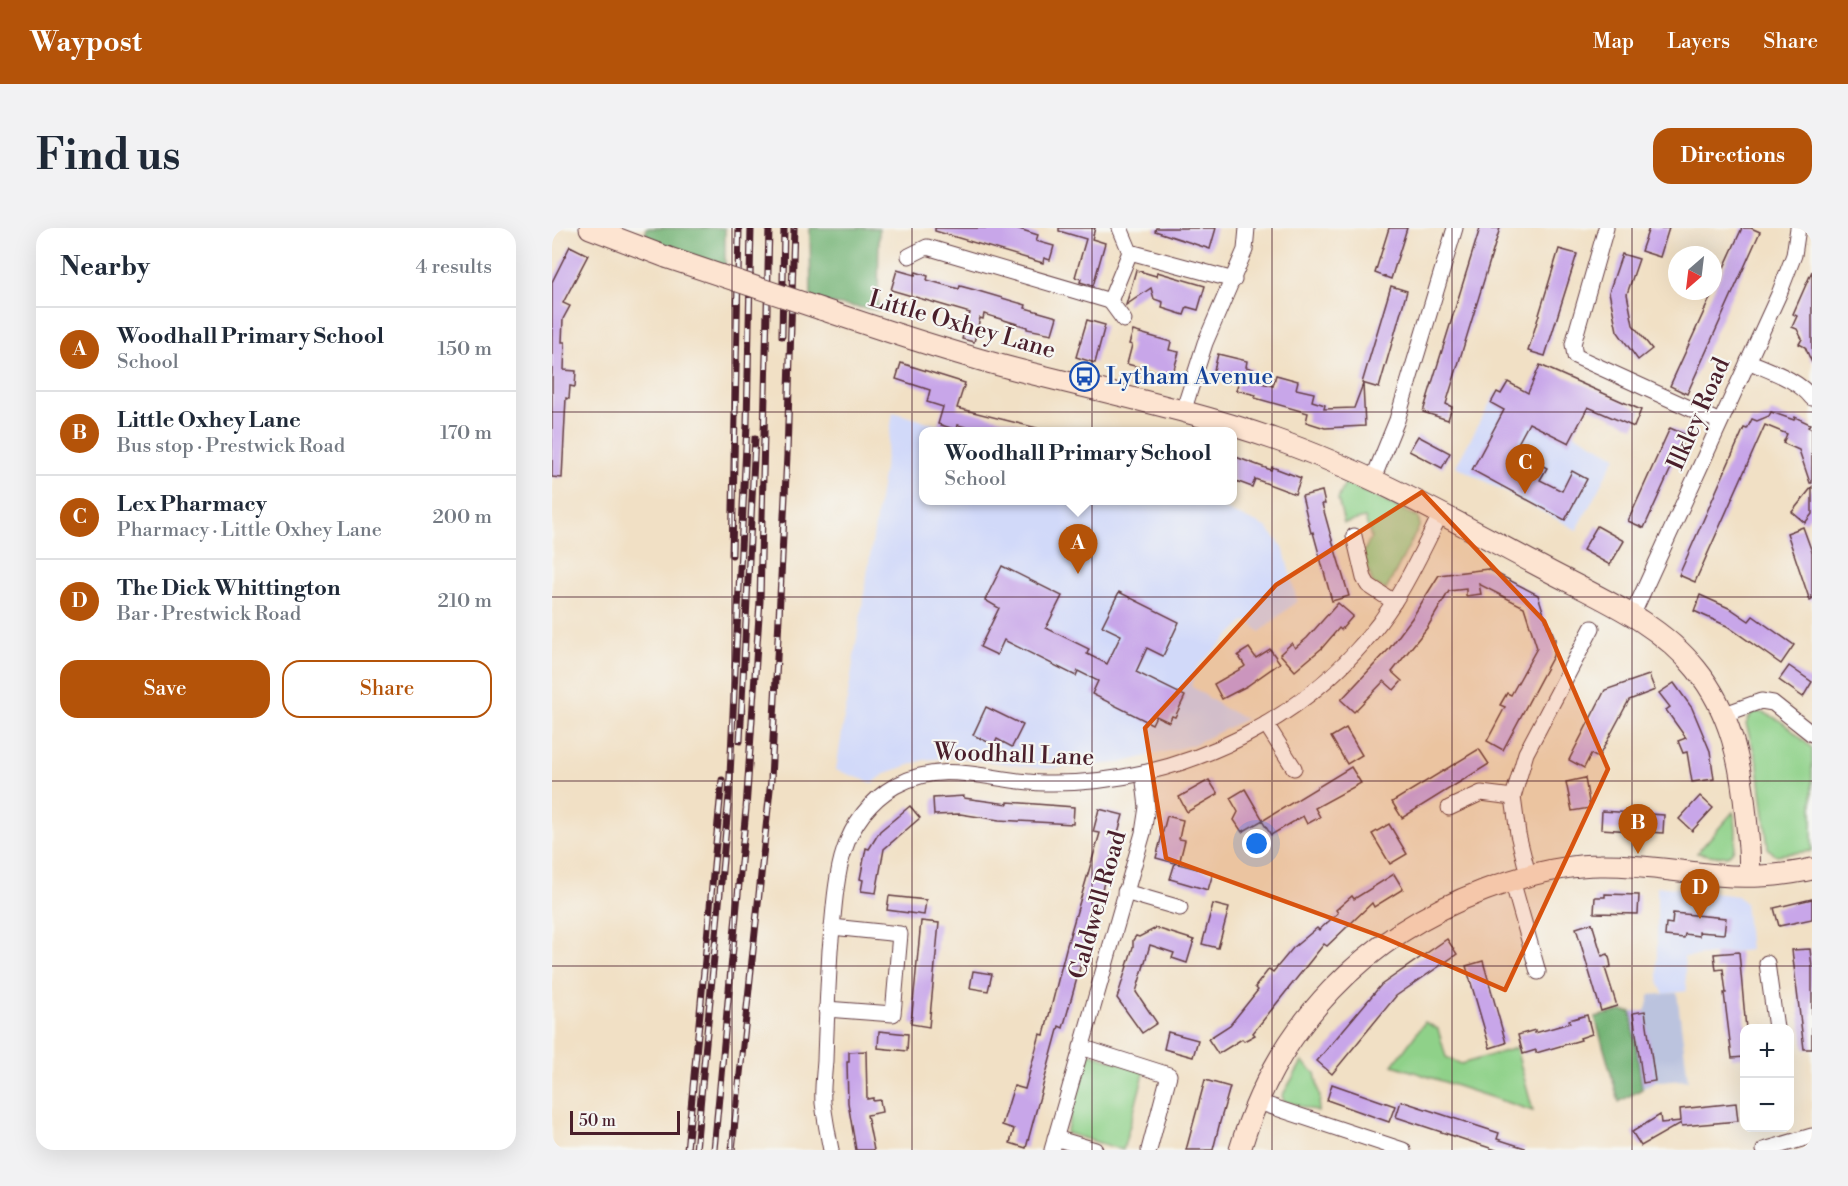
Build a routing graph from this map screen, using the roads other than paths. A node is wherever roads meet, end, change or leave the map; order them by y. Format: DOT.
graph roads {
  1 [pos="590,228"];
  2 [pos="1120,228"];
  3 [pos="1246,228"];
  4 [pos="1455,228"];
  5 [pos="1606,228"];
  6 [pos="1798,228"];
  7 [pos="1130,252"];
  8 [pos="909,256"];
  9 [pos="1233,280"];
  10 [pos="1110,301"];
  11 [pos="1124,320"];
  12 [pos="1748,361"];
  13 [pos="1812,398"];
  14 [pos="1183,412"];
  15 [pos="1720,422"];
  16 [pos="1234,427"];
  17 [pos="1237,428"];
  18 [pos="1373,478"];
  19 [pos="1441,513"];
  20 [pos="1354,536"];
  21 [pos="1394,602"];
  22 [pos="1632,616"];
  23 [pos="1592,628"];
  24 [pos="1725,714"];
  25 [pos="1266,724"];
  26 [pos="1812,734"];
  27 [pos="1294,768"];
  28 [pos="1143,773"];
  29 [pos="1513,797"];
  30 [pos="1449,808"];
  31 [pos="1812,869"];
  32 [pos="1749,875"];
  33 [pos="1520,877"];
  34 [pos="1125,892"];
  35 [pos="1180,908"];
  36 [pos="832,927"];
  37 [pos="1767,963"];
  38 [pos="1538,972"];
  39 [pos="826,1009"];
  40 [pos="1775,1024"];
  41 [pos="1081,1047"];
  42 [pos="1258,1102"];
  43 [pos="1791,1134"];
  44 [pos="1812,1136"];
  45 [pos="1054,1144"];
  46 [pos="831,1150"];
  47 [pos="1095,1150"];
  48 [pos="1149,1150"];
  49 [pos="1240,1150"];
  50 [pos="1403,1150"];
  51 [pos="1764,1150"];
  1 -- 14 [label="main road, Little Oxhey Lane, bridge"];
  2 -- 7 [label="street"];
  3 -- 9 [label="street"];
  4 -- 18 [label="street"];
  5 -- 15 [label="street"];
  6 -- 12 [label="street, Ilkley Road"];
  7 -- 9 [label="street"];
  7 -- 10 [label="street"];
  8 -- 10 [label="street"];
  9 -- 14 [label="street"];
  10 -- 11 [label="street"];
  12 -- 13 [label="street"];
  12 -- 15 [label="street, Ilkley Road"];
  14 -- 16 [label="main road, Little Oxhey Lane"];
  15 -- 22 [label="street, Ilkley Road"];
  17 -- 18 [label="main road, Little Oxhey Lane"];
  18 -- 19 [label="main road, Little Oxhey Lane"];
  19 -- 21 [label="street, Woodhall Lane"];
  19 -- 22 [label="main road, Little Oxhey Lane"];
  20 -- 21 [label="street"];
  21 -- 25 [label="street, Woodhall Lane"];
  22 -- 24 [label="main road, Little Oxhey Lane"];
  23 -- 29 [label="street"];
  24 -- 26 [label="street"];
  24 -- 32 [label="main road, Little Oxhey Lane"];
  25 -- 27 [label="street"];
  25 -- 28 [label="street, Woodhall Lane"];
  28 -- 34 [label="street, Caldwell Road"];
  28 -- 36 [label="street, Woodhall Lane"];
  29 -- 30 [label="street"];
  29 -- 33 [label="street"];
  31 -- 32 [label="main road"];
  32 -- 33 [label="main road"];
  33 -- 38 [label="street"];
  33 -- 42 [label="main road"];
  34 -- 35 [label="street"];
  34 -- 41 [label="street, Caldwell Road"];
  36 -- 39 [label="street, Woodhall Lane"];
  36 -- 39 [label="street"];
  37 -- 40 [label="street"];
  39 -- 46 [label="street, Woodhall Lane"];
  41 -- 45 [label="street, Caldwell Road"];
  41 -- 48 [label="street"];
  42 -- 49 [label="main road"];
  42 -- 50 [label="street"];
  43 -- 44 [label="street"];
  43 -- 51 [label="street"];
  45 -- 47 [label="street, Caldwell Road"];
}
